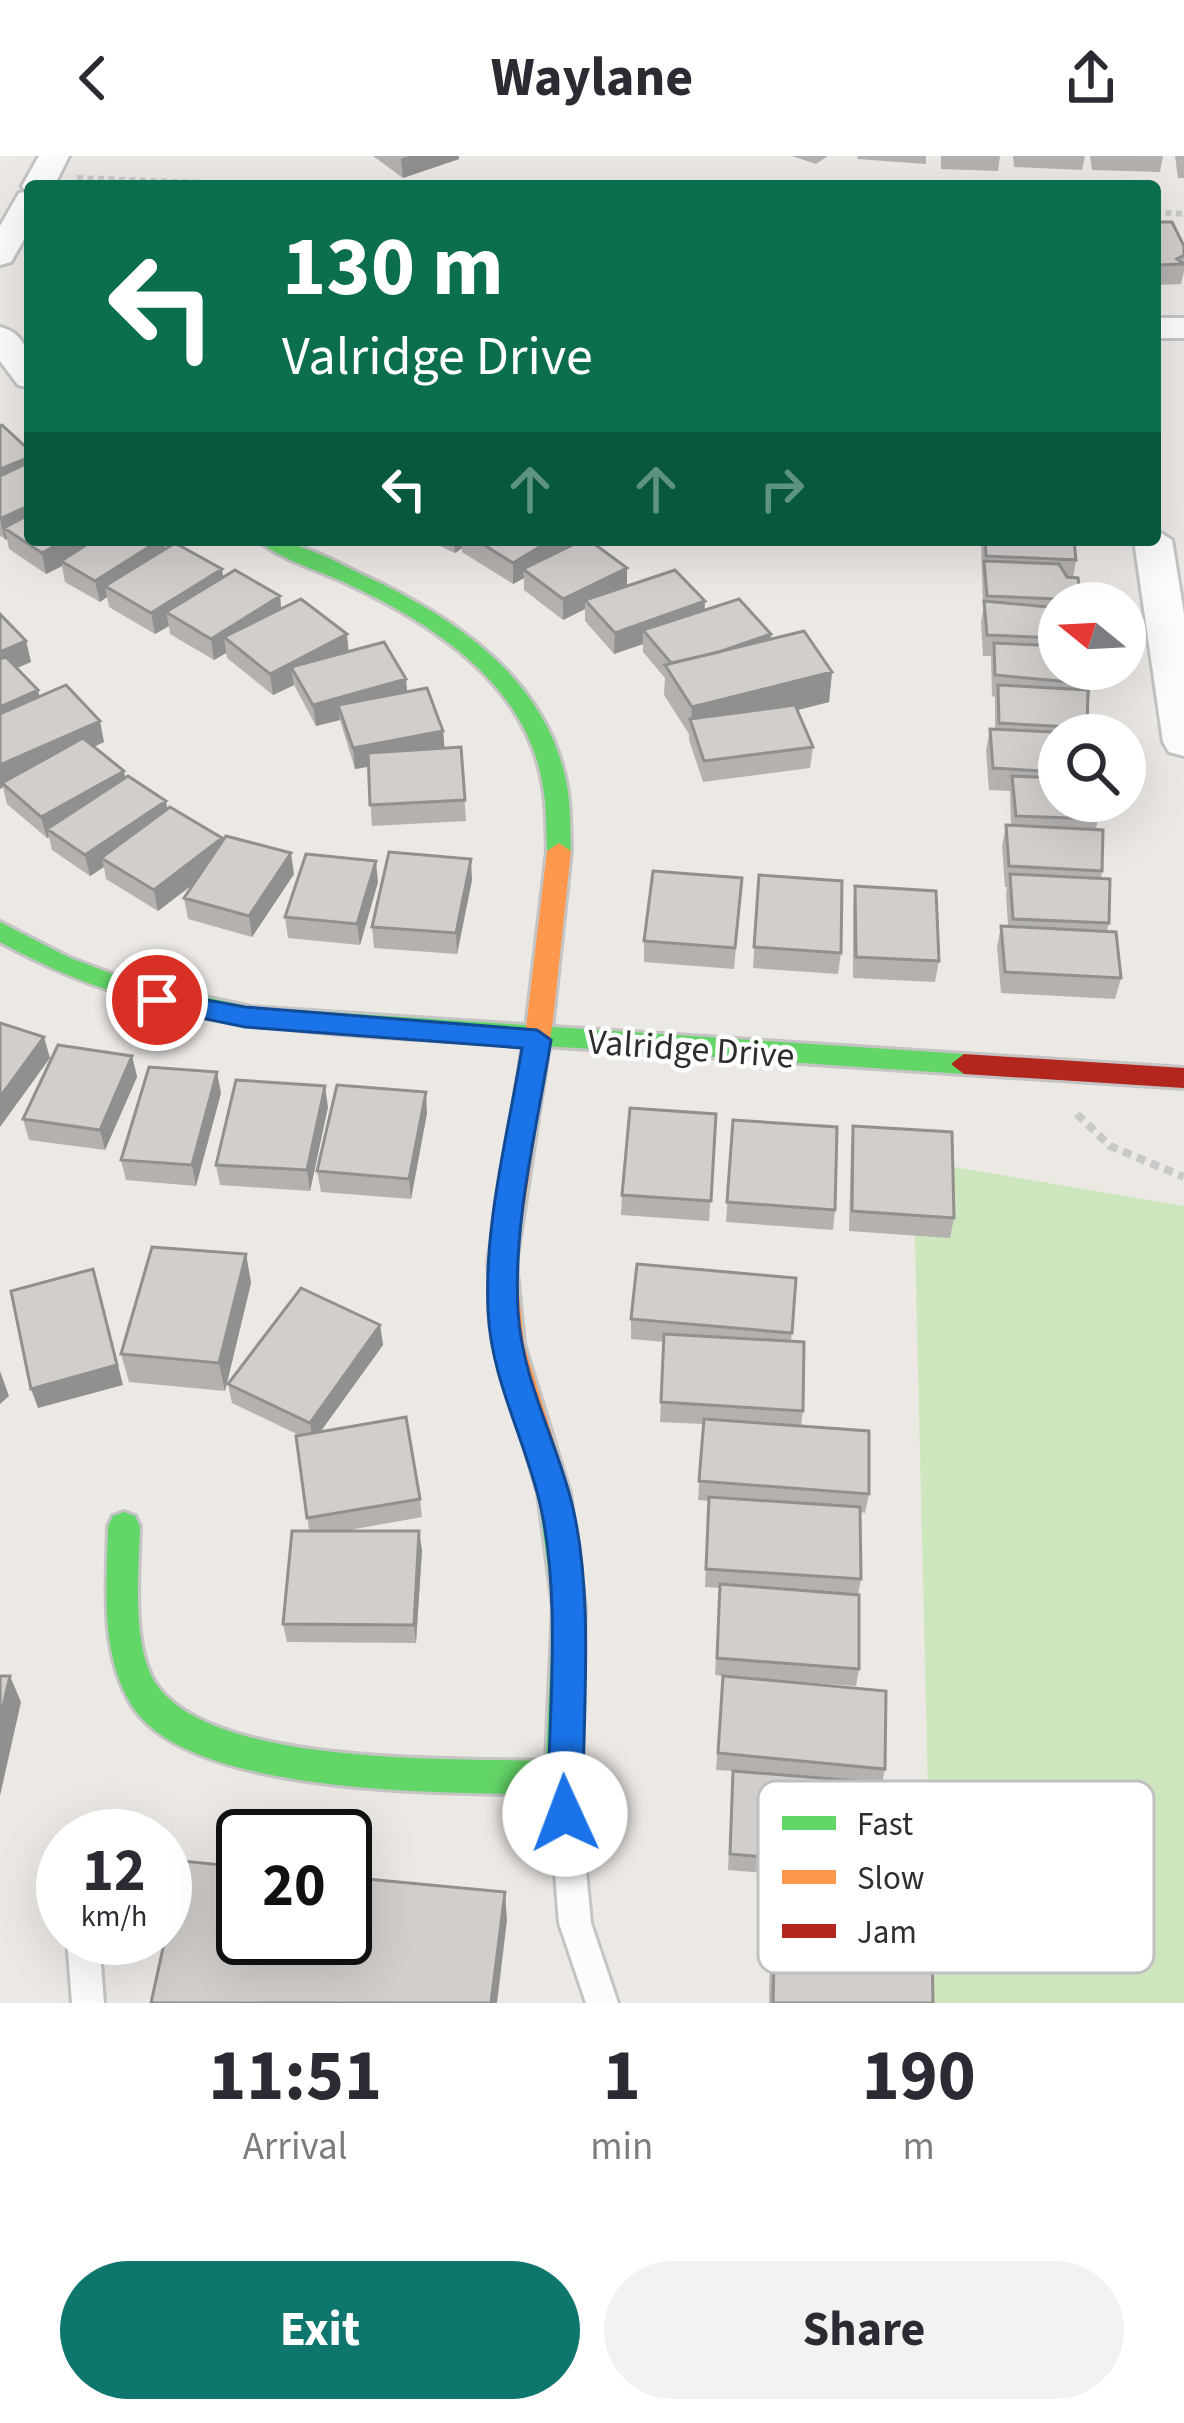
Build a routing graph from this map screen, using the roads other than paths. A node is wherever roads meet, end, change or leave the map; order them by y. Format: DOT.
graph roads {
  1 [pos="24,213"];
  2 [pos="9,246"];
  3 [pos="0,337"];
  4 [pos="24,370"];
  5 [pos="281,546"];
  6 [pos="1156,546"];
  7 [pos="1174,602"];
  8 [pos="1184,742"];
  9 [pos="0,931"];
  10 [pos="537,1040"];
  11 [pos="1184,1078"];
  12 [pos="124,1526"];
  13 [pos="562,1778"];
  14 [pos="84,1965"];
  15 [pos="88,2003"];
  16 [pos="602,2003"];
  1 -- 2 [label="street"];
  3 -- 4 [label="street"];
  5 -- 10 [label="street"];
  6 -- 7 [label="street"];
  7 -- 8 [label="street"];
  9 -- 10 [label="street, Valridge Drive"];
  10 -- 11 [label="street, Valridge Drive"];
  10 -- 13 [label="street"];
  12 -- 13 [label="street"];
  13 -- 16 [label="lane"];
  14 -- 15 [label="lane"];
}
